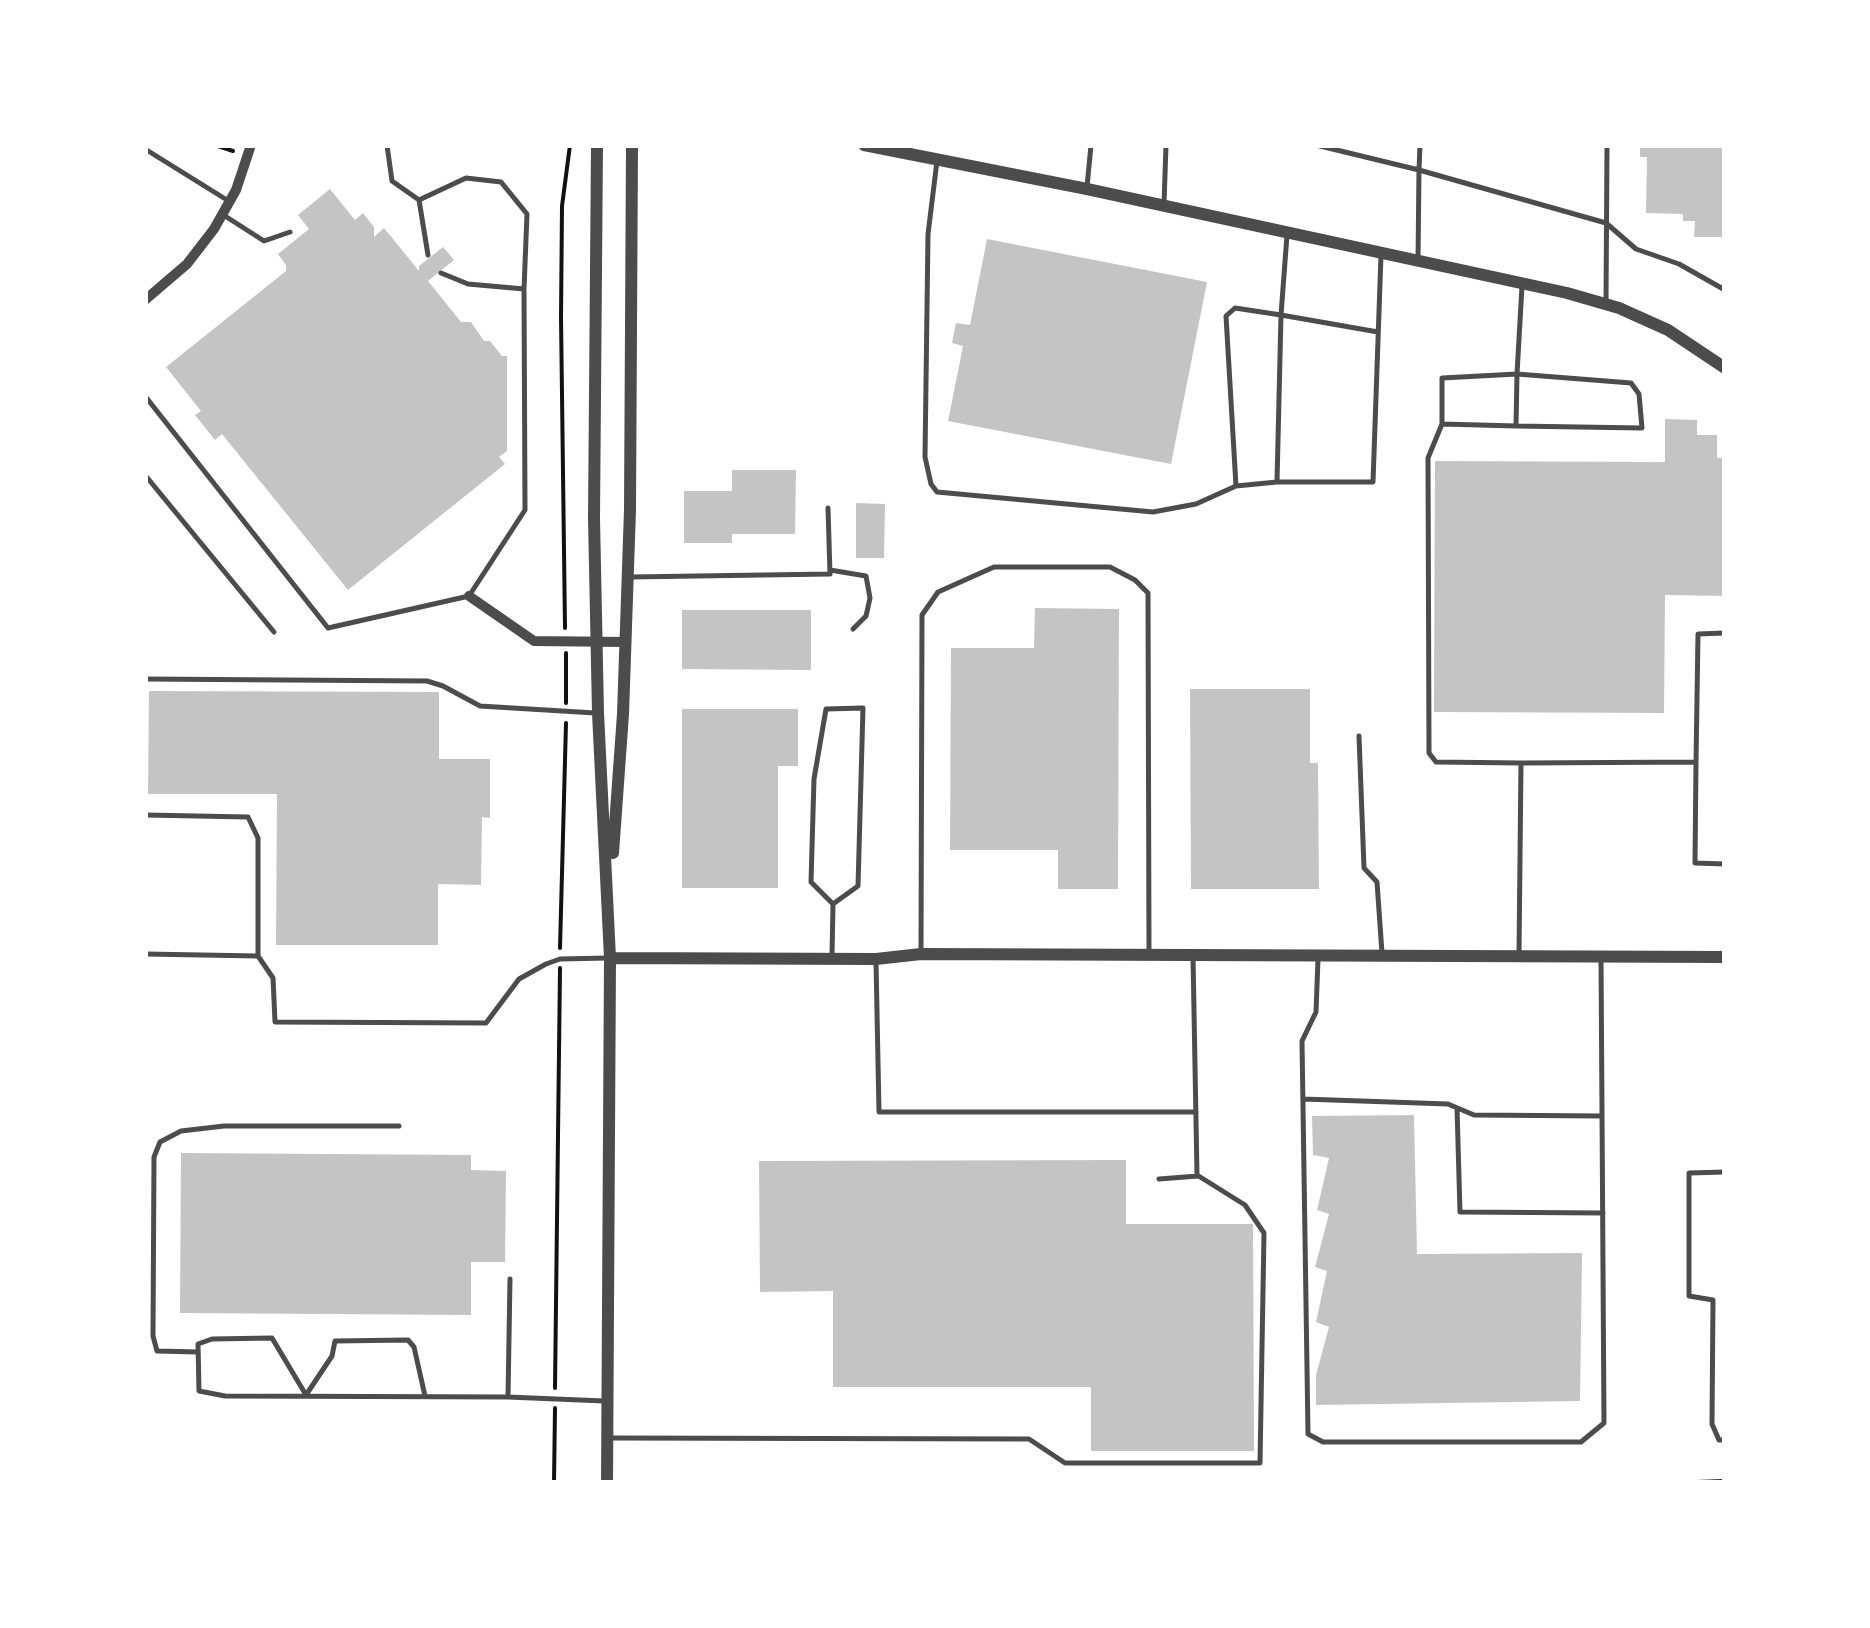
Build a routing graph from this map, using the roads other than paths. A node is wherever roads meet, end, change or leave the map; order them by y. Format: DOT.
graph roads {
  1 [pos="387,145"];
  2 [pos="597,145"];
  3 [pos="632,145"];
  4 [pos="864,145"];
  5 [pos="1090,145"];
  6 [pos="1166,145"];
  7 [pos="1316,145"];
  8 [pos="1420,145"];
  9 [pos="1607,145"];
  10 [pos="145,149"];
  11 [pos="917,149"];
  12 [pos="249,150"];
  13 [pos="938,158"];
  14 [pos="1420,170"];
  15 [pos="1087,189"];
  16 [pos="419,200"];
  17 [pos="229,202"];
  18 [pos="1164,207"];
  19 [pos="222,215"];
  20 [pos="1606,223"];
  21 [pos="290,232"];
  22 [pos="1287,232"];
  23 [pos="1382,252"];
  24 [pos="428,255"];
  25 [pos="1418,260"];
  26 [pos="441,273"];
  27 [pos="1522,283"];
  28 [pos="524,289"];
  29 [pos="1725,290"];
  30 [pos="145,300"];
  31 [pos="1606,304"];
  32 [pos="1280,315"];
  33 [pos="1378,332"];
  34 [pos="1725,368"];
  35 [pos="1517,374"];
  36 [pos="145,396"];
  37 [pos="1442,424"];
  38 [pos="1516,426"];
  39 [pos="145,475"];
  40 [pos="1277,482"];
  41 [pos="1236,486"];
  42 [pos="828,508"];
  43 [pos="830,570"];
  44 [pos="627,577"];
  45 [pos="469,596"];
  46 [pos="853,629"];
  47 [pos="274,632"];
  48 [pos="1725,633"];
  49 [pos="597,642"];
  50 [pos="625,642"];
  51 [pos="145,678"];
  52 [pos="598,713"];
  53 [pos="1359,736"];
  54 [pos="1696,762"];
  55 [pos="1521,764"];
  56 [pos="145,814"];
  57 [pos="1725,864"];
  58 [pos="610,900"];
  59 [pos="833,904"];
  60 [pos="145,954"];
  61 [pos="921,954"];
  62 [pos="258,956"];
  63 [pos="1149,956"];
  64 [pos="1193,956"];
  65 [pos="1318,956"];
  66 [pos="1382,956"];
  67 [pos="1519,956"];
  68 [pos="1601,956"];
  69 [pos="1725,957"];
  70 [pos="610,958"];
  71 [pos="876,958"];
  72 [pos="832,959"];
  73 [pos="1303,1099"];
  74 [pos="1457,1108"];
  75 [pos="1196,1112"];
  76 [pos="1602,1116"];
  77 [pos="399,1126"];
  78 [pos="1725,1172"];
  79 [pos="1198,1176"];
  80 [pos="1159,1179"];
  81 [pos="1603,1213"];
  82 [pos="510,1279"];
  83 [pos="198,1352"];
  84 [pos="306,1395"];
  85 [pos="426,1396"];
  86 [pos="508,1396"];
  87 [pos="606,1401"];
  88 [pos="606,1438"];
  89 [pos="1725,1440"];
  90 [pos="606,1483"];
  1 -- 16 [label="lane"];
  2 -- 49 [label="street"];
  3 -- 44 [label="street"];
  4 -- 11 [label="street"];
  5 -- 15 [label="lane"];
  6 -- 18 [label="lane"];
  7 -- 14 [label="lane"];
  8 -- 14 [label="lane"];
  9 -- 20 [label="lane"];
  10 -- 17 [label="lane"];
  11 -- 13 [label="street"];
  12 -- 17 [label="street"];
  13 -- 15 [label="street"];
  13 -- 41 [label="lane"];
  14 -- 20 [label="lane"];
  14 -- 25 [label="lane"];
  15 -- 18 [label="street"];
  16 -- 24 [label="lane"];
  16 -- 28 [label="lane"];
  17 -- 19 [label="street"];
  18 -- 22 [label="street"];
  19 -- 21 [label="lane"];
  19 -- 30 [label="street"];
  20 -- 29 [label="lane"];
  20 -- 31 [label="lane"];
  22 -- 23 [label="street"];
  22 -- 32 [label="lane"];
  23 -- 25 [label="street"];
  23 -- 33 [label="lane"];
  25 -- 27 [label="street"];
  26 -- 28 [label="lane"];
  27 -- 31 [label="street"];
  27 -- 35 [label="lane"];
  28 -- 45 [label="lane"];
  31 -- 34 [label="street"];
  32 -- 33 [label="lane"];
  32 -- 40 [label="lane"];
  32 -- 41 [label="lane"];
  33 -- 40 [label="lane"];
  35 -- 37 [label="lane"];
  35 -- 38 [label="lane"];
  35 -- 38 [label="lane"];
  36 -- 45 [label="lane"];
  37 -- 38 [label="lane"];
  37 -- 55 [label="lane"];
  39 -- 47 [label="lane"];
  40 -- 41 [label="lane"];
  42 -- 43 [label="lane"];
  43 -- 44 [label="lane"];
  43 -- 46 [label="lane"];
  44 -- 50 [label="street"];
  45 -- 49 [label="street"];
  48 -- 54 [label="lane"];
  49 -- 50 [label="street"];
  49 -- 52 [label="street"];
  50 -- 58 [label="street"];
  51 -- 52 [label="lane"];
  52 -- 58 [label="street"];
  53 -- 66 [label="lane"];
  54 -- 55 [label="lane"];
  54 -- 57 [label="lane"];
  55 -- 67 [label="lane"];
  56 -- 62 [label="lane"];
  58 -- 70 [label="street"];
  59 -- 59 [label="lane"];
  59 -- 72 [label="lane"];
  60 -- 62 [label="lane"];
  61 -- 63 [label="street"];
  61 -- 63 [label="lane"];
  61 -- 71 [label="street"];
  62 -- 70 [label="lane"];
  63 -- 64 [label="street"];
  64 -- 65 [label="street"];
  64 -- 75 [label="lane"];
  65 -- 66 [label="street"];
  65 -- 73 [label="lane"];
  66 -- 67 [label="street"];
  67 -- 68 [label="street"];
  68 -- 69 [label="street"];
  68 -- 76 [label="lane"];
  70 -- 72 [label="street"];
  70 -- 87 [label="street"];
  71 -- 72 [label="street"];
  71 -- 75 [label="lane"];
  73 -- 74 [label="lane"];
  73 -- 81 [label="lane"];
  74 -- 76 [label="lane"];
  74 -- 81 [label="lane"];
  75 -- 79 [label="lane"];
  76 -- 81 [label="lane"];
  77 -- 83 [label="lane"];
  78 -- 89 [label="lane"];
  79 -- 80 [label="lane"];
  79 -- 88 [label="lane"];
  82 -- 86 [label="lane"];
  83 -- 84 [label="lane"];
  83 -- 84 [label="lane"];
  84 -- 85 [label="lane"];
  84 -- 85 [label="lane"];
  85 -- 86 [label="lane"];
  86 -- 87 [label="lane"];
  87 -- 88 [label="street"];
  88 -- 90 [label="street"];
}
